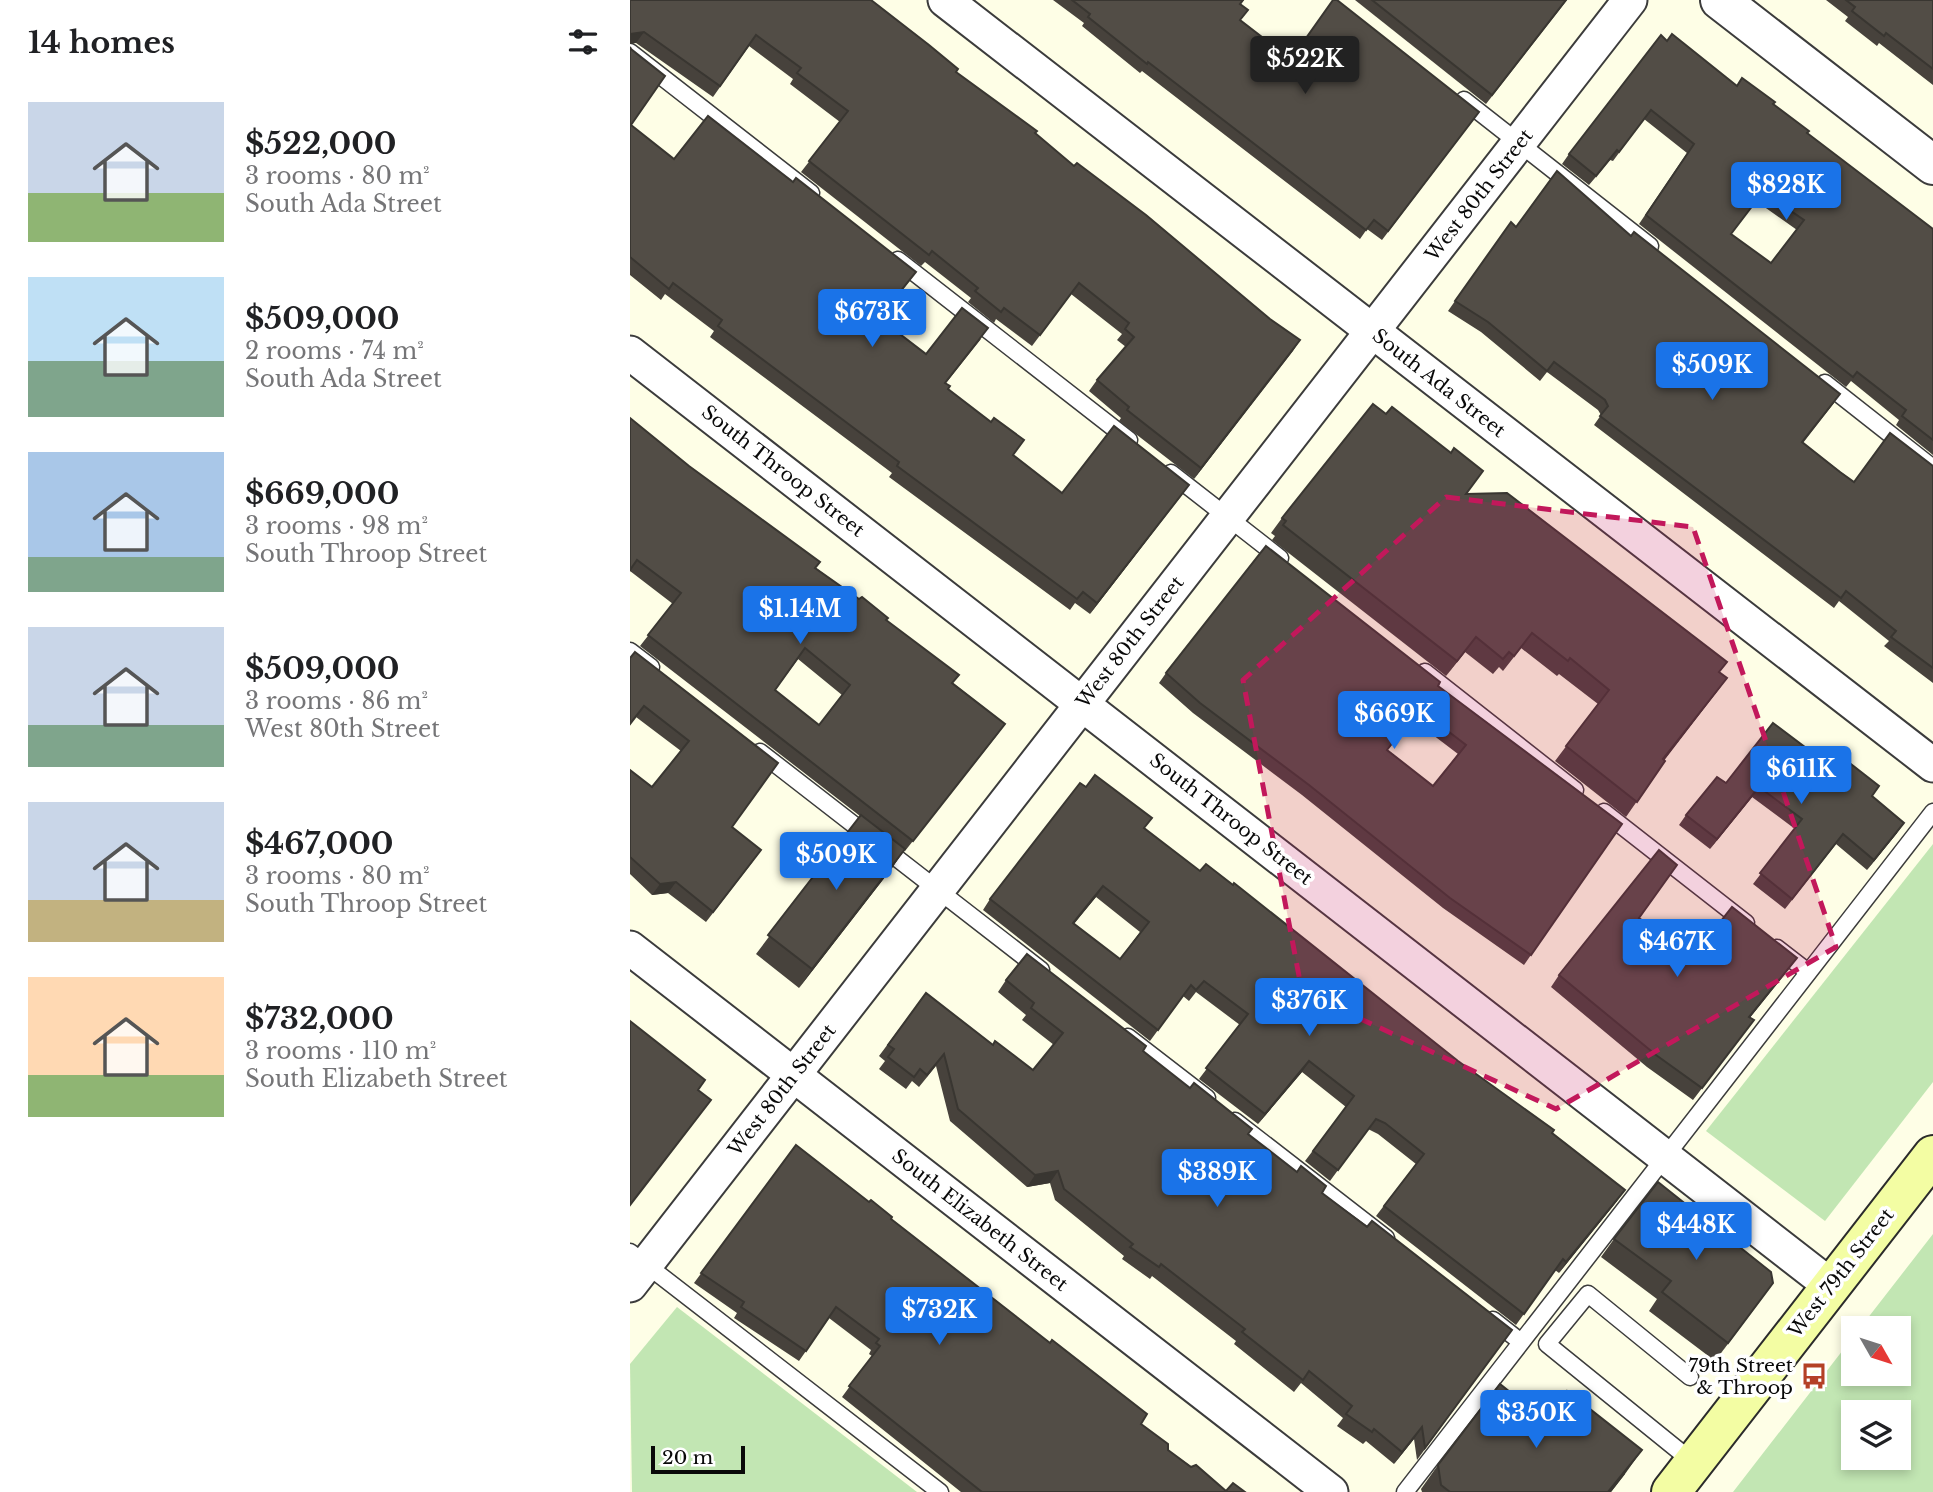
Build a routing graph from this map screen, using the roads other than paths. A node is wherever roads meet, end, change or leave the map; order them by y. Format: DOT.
graph roads {
  1 [pos="945,0"];
  2 [pos="1630,0"];
  3 [pos="1720,0"];
  4 [pos="630,52"];
  5 [pos="1453,91"];
  6 [pos="1519,143"];
  7 [pos="1933,165"];
  8 [pos="826,204"];
  9 [pos="880,247"];
  10 [pos="1659,253"];
  11 [pos="1372,331"];
  12 [pos="630,353"];
  13 [pos="1813,373"];
  14 [pos="1141,449"];
  15 [pos="1163,466"];
  16 [pos="1933,468"];
  17 [pos="1228,517"];
  18 [pos="1292,568"];
  19 [pos="630,651"];
  20 [pos="1413,663"];
  21 [pos="662,676"];
  22 [pos="1082,704"];
  23 [pos="747,742"];
  24 [pos="1933,765"];
  25 [pos="1933,812"];
  26 [pos="938,889"];
  27 [pos="630,948"];
  28 [pos="1808,972"];
  29 [pos="1049,976"];
  30 [pos="1115,1027"];
  31 [pos="794,1075"];
  32 [pos="1933,1155"];
  33 [pos="1665,1157"];
  34 [pos="1401,1249"];
  35 [pos="635,1267"];
  36 [pos="1831,1286"];
  37 [pos="1477,1308"];
  38 [pos="1521,1342"];
  39 [pos="1690,1377"];
  40 [pos="1683,1477"];
  41 [pos="940,1492"];
  42 [pos="1331,1492"];
  43 [pos="1405,1492"];
  1 -- 11 [label="street, South Ada Street"];
  2 -- 6 [label="street, West 80th Street"];
  3 -- 7 [label="street"];
  4 -- 8 [label="lane"];
  5 -- 6 [label="lane"];
  6 -- 10 [label="lane"];
  6 -- 11 [label="street, West 80th Street"];
  9 -- 14 [label="lane"];
  11 -- 17 [label="street, West 80th Street"];
  11 -- 24 [label="street, South Ada Street"];
  12 -- 22 [label="street, South Throop Street"];
  13 -- 16 [label="lane"];
  15 -- 17 [label="lane"];
  17 -- 18 [label="lane"];
  17 -- 22 [label="street, West 80th Street"];
  19 -- 21 [label="lane"];
  20 -- 28 [label="lane"];
  22 -- 26 [label="street, West 80th Street"];
  22 -- 33 [label="street, South Throop Street"];
  23 -- 26 [label="lane"];
  25 -- 28 [label="lane"];
  26 -- 29 [label="lane"];
  26 -- 31 [label="street, West 80th Street"];
  27 -- 31 [label="street, South Elizabeth Street"];
  28 -- 33 [label="lane"];
  30 -- 34 [label="lane"];
  31 -- 35 [label="street, West 80th Street"];
  31 -- 42 [label="street, South Elizabeth Street"];
  32 -- 36 [label="main road, West 79th Street"];
  33 -- 36 [label="street, South Throop Street"];
  33 -- 38 [label="lane"];
  35 -- 41 [label="lane"];
  36 -- 40 [label="main road, West 79th Street"];
  37 -- 38 [label="lane"];
  38 -- 43 [label="lane"];
  39 -- 40 [label="lane"];
}
